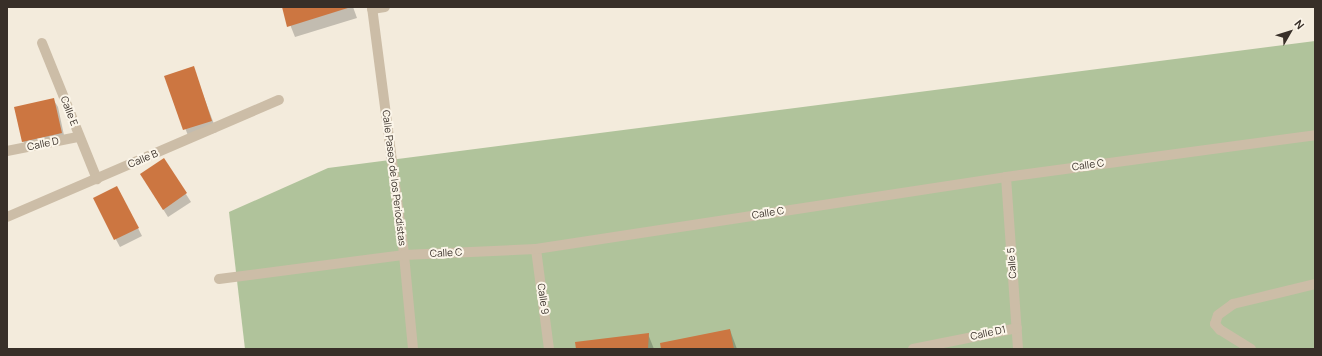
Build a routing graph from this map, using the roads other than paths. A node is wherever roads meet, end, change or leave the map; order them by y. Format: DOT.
graph roads {
  1 [pos="385,7"];
  2 [pos="372,8"];
  3 [pos="42,43"];
  4 [pos="279,100"];
  5 [pos="1315,135"];
  6 [pos="78,137"];
  7 [pos="7,151"];
  8 [pos="1006,177"];
  9 [pos="97,179"];
  10 [pos="7,217"];
  11 [pos="536,249"];
  12 [pos="404,255"];
  13 [pos="219,279"];
  14 [pos="1315,284"];
  15 [pos="1017,328"];
  16 [pos="412,349"];
  17 [pos="549,349"];
  18 [pos="913,349"];
  19 [pos="1018,349"];
  20 [pos="1251,349"];
  1 -- 2 [label="street"];
  2 -- 12 [label="street, Calle Paseo de los Periodistas"];
  3 -- 6 [label="street, Calle E"];
  4 -- 9 [label="street, Calle B"];
  5 -- 8 [label="street, Calle C"];
  6 -- 7 [label="street, Calle D"];
  6 -- 9 [label="street, Calle E"];
  8 -- 11 [label="street, Calle C"];
  8 -- 15 [label="street, Calle 5"];
  9 -- 10 [label="street, Calle B"];
  11 -- 12 [label="street, Calle C"];
  11 -- 17 [label="street, Calle 9"];
  12 -- 13 [label="street, Calle C"];
  12 -- 16 [label="street, Calle Paseo de los Periodistas"];
  14 -- 20 [label="street"];
  15 -- 18 [label="street, Calle D1"];
  15 -- 19 [label="street, Calle 5"];
}
